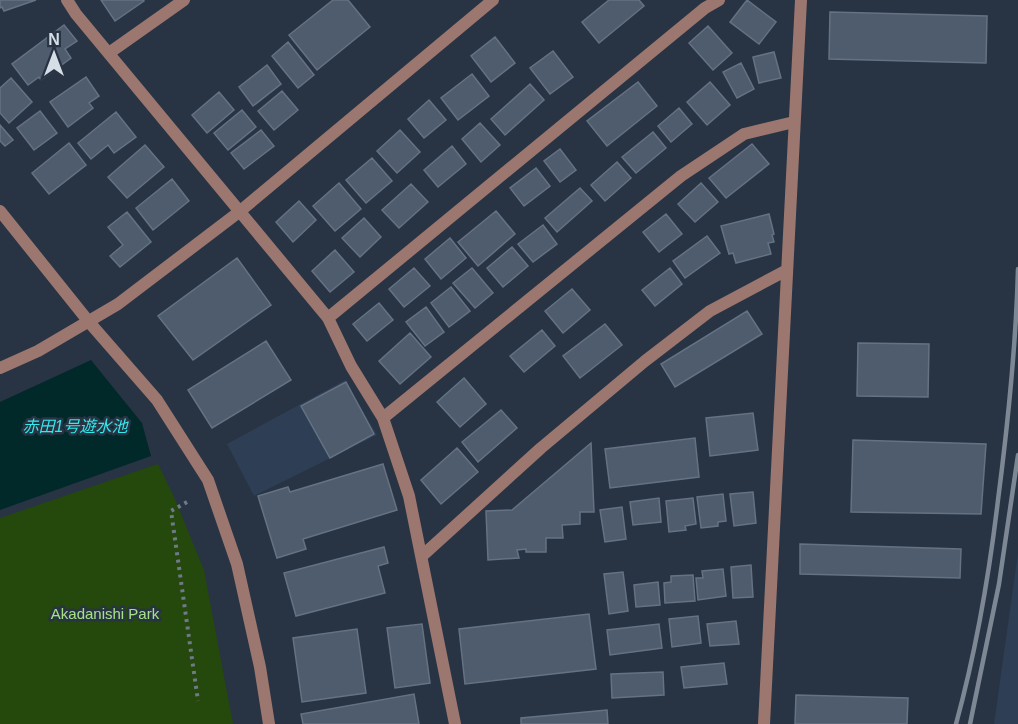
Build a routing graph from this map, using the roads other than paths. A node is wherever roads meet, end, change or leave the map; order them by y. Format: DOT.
graph roads {
  1 [pos="66,0"];
  2 [pos="184,0"];
  3 [pos="493,0"];
  4 [pos="718,0"];
  5 [pos="801,0"];
  6 [pos="109,53"];
  7 [pos="794,122"];
  8 [pos="0,211"];
  9 [pos="239,212"];
  10 [pos="787,270"];
  11 [pos="328,318"];
  12 [pos="89,322"];
  13 [pos="0,368"];
  14 [pos="383,418"];
  15 [pos="422,556"];
  16 [pos="269,724"];
  17 [pos="455,724"];
  18 [pos="764,724"];
  1 -- 6 [label="street"];
  2 -- 6 [label="street"];
  3 -- 9 [label="street"];
  4 -- 11 [label="street"];
  5 -- 7 [label="street"];
  6 -- 9 [label="street"];
  7 -- 10 [label="street"];
  7 -- 14 [label="street"];
  8 -- 12 [label="street"];
  9 -- 11 [label="street"];
  9 -- 12 [label="street"];
  10 -- 15 [label="street"];
  10 -- 18 [label="street"];
  11 -- 14 [label="street"];
  12 -- 13 [label="street"];
  12 -- 16 [label="street"];
  14 -- 15 [label="street"];
  15 -- 17 [label="street"];
}
